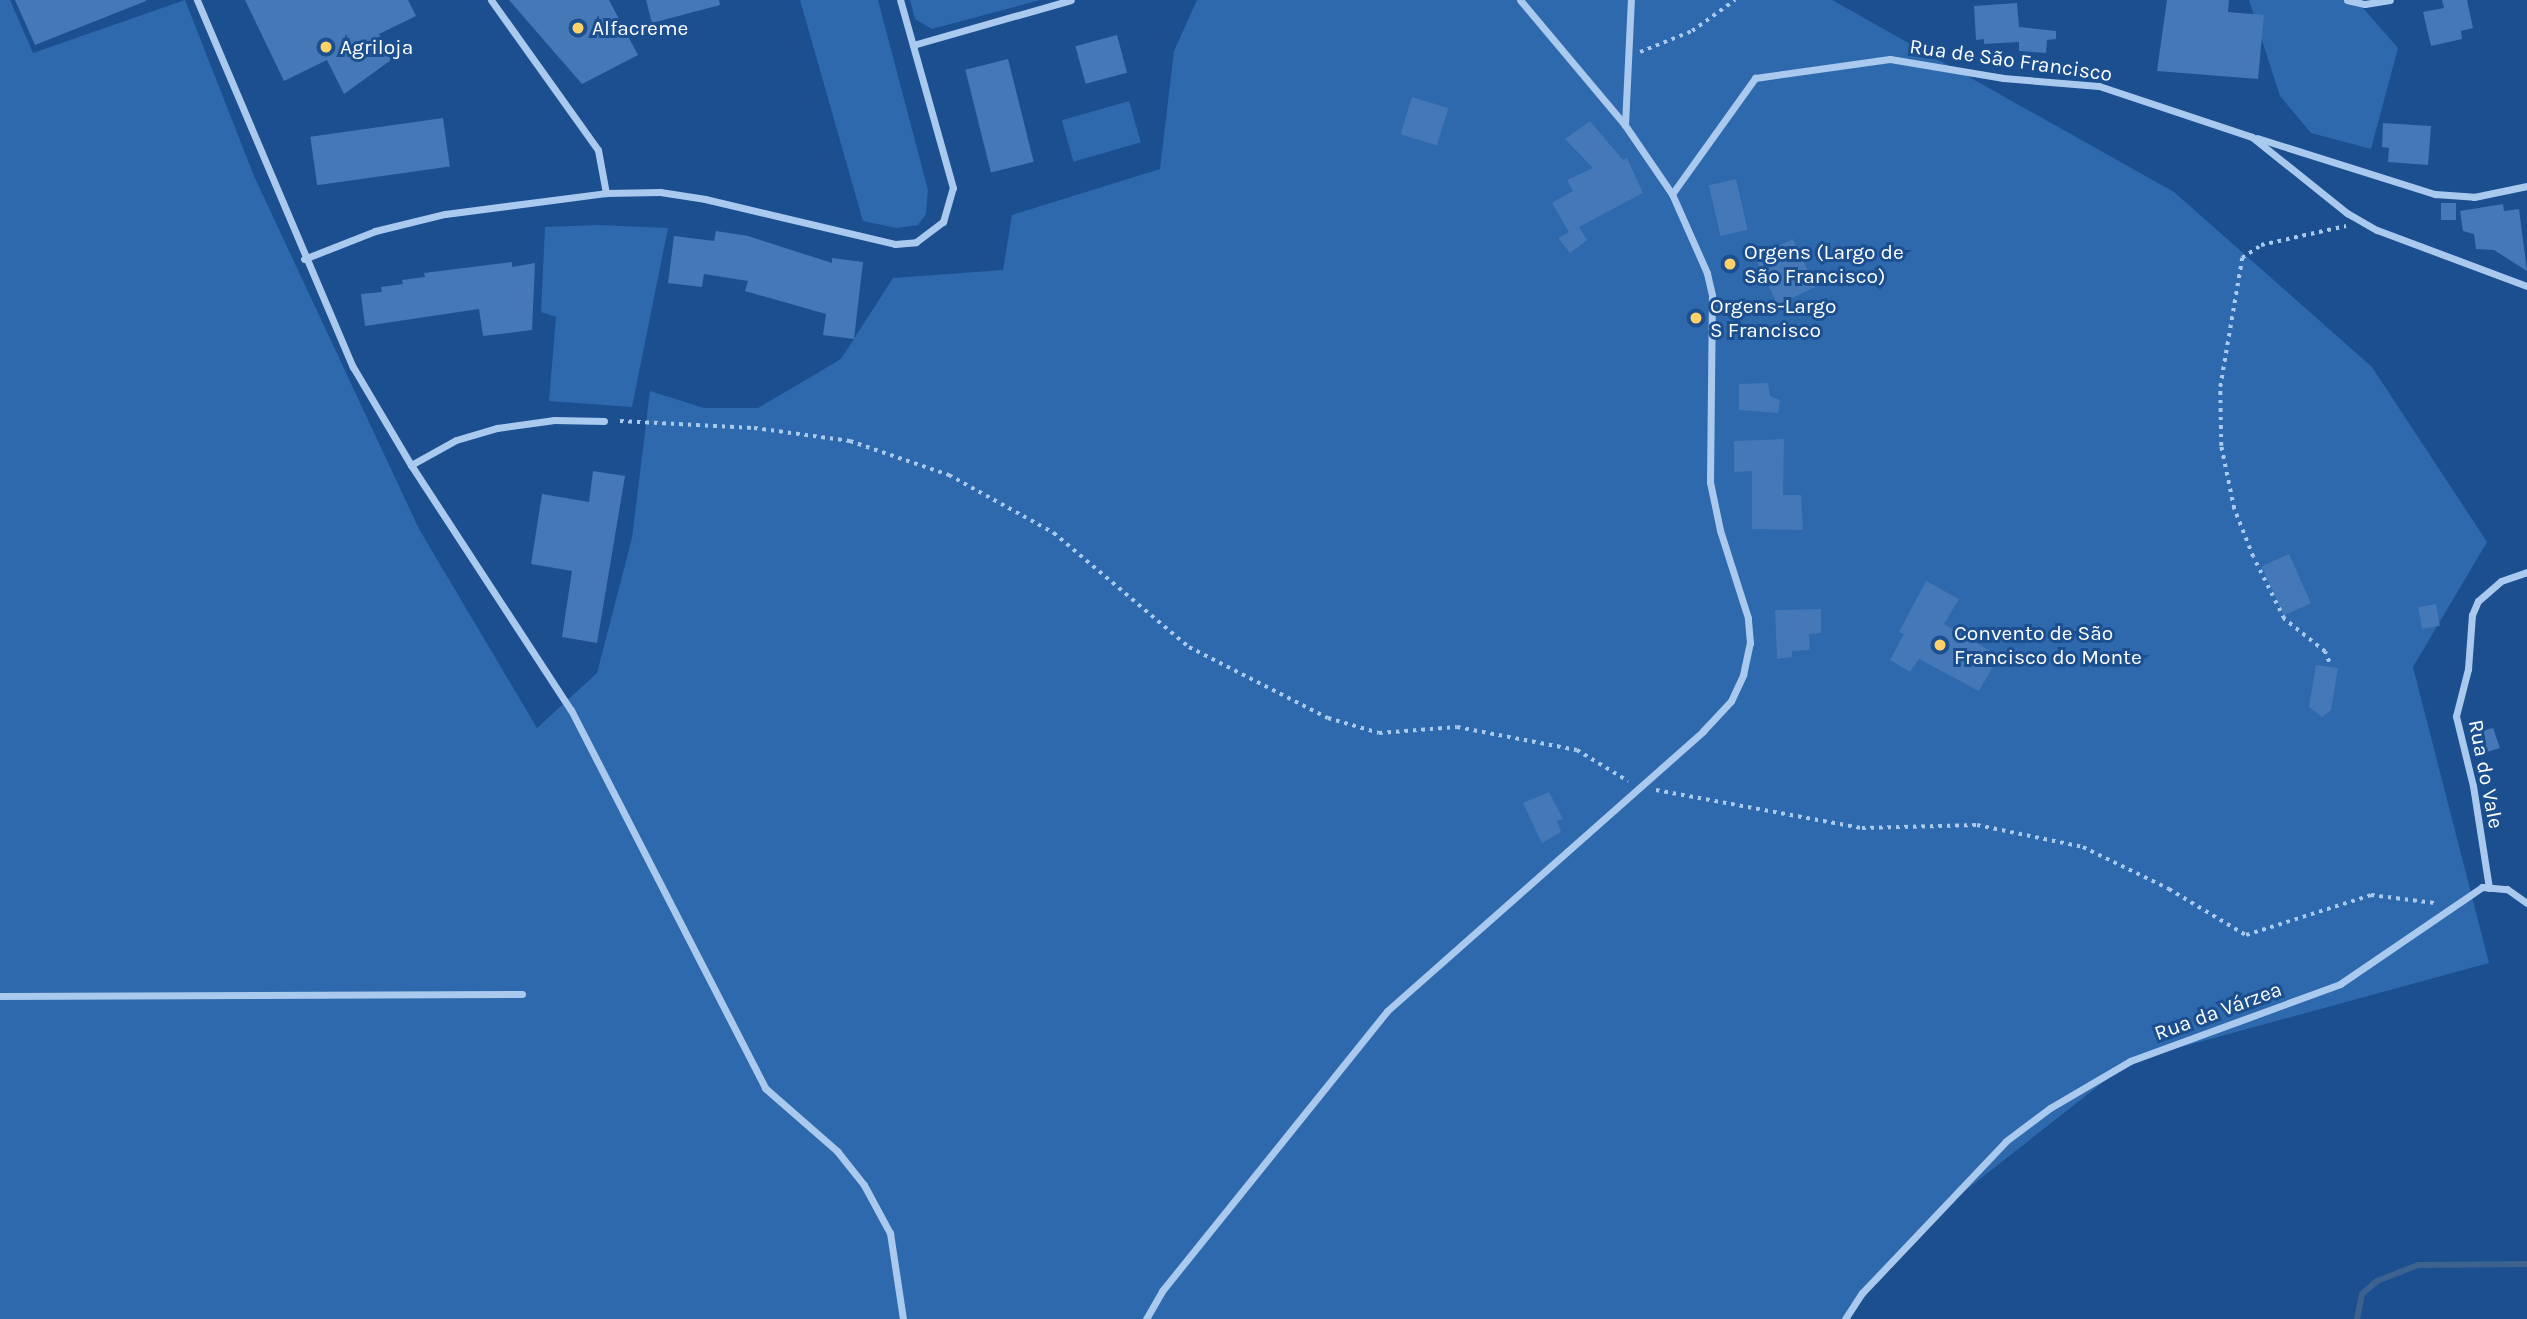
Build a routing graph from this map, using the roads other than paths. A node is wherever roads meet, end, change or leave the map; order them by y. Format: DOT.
graph roads {
  1 [pos="197,0"];
  2 [pos="491,0"];
  3 [pos="900,0"];
  4 [pos="1071,0"];
  5 [pos="1520,0"];
  6 [pos="1631,0"];
  7 [pos="2347,0"];
  8 [pos="2390,0"];
  9 [pos="913,46"];
  10 [pos="1625,125"];
  11 [pos="2252,137"];
  12 [pos="2527,186"];
  13 [pos="606,193"];
  14 [pos="1672,194"];
  15 [pos="304,259"];
  16 [pos="2527,286"];
  17 [pos="604,421"];
  18 [pos="411,465"];
  19 [pos="2527,572"];
  20 [pos="2488,888"];
  21 [pos="2527,903"];
  22 [pos="522,994"];
  23 [pos="0,996"];
  24 [pos="902,1319"];
  25 [pos="1146,1319"];
  26 [pos="1845,1319"];
  1 -- 15 [label="street"];
  2 -- 13 [label="street"];
  3 -- 9 [label="street"];
  4 -- 9 [label="street"];
  5 -- 10 [label="street"];
  6 -- 10 [label="street"];
  7 -- 8 [label="street"];
  9 -- 13 [label="street"];
  10 -- 14 [label="street"];
  11 -- 12 [label="street"];
  11 -- 14 [label="street, Rua de São Francisco"];
  11 -- 16 [label="street, Rua de São Francisco"];
  13 -- 15 [label="street"];
  14 -- 25 [label="street"];
  15 -- 18 [label="street"];
  17 -- 18 [label="street"];
  18 -- 24 [label="street"];
  19 -- 20 [label="street, Rua do Vale"];
  20 -- 21 [label="street"];
  20 -- 26 [label="street, Rua da Várzea"];
  22 -- 23 [label="street"];
}
